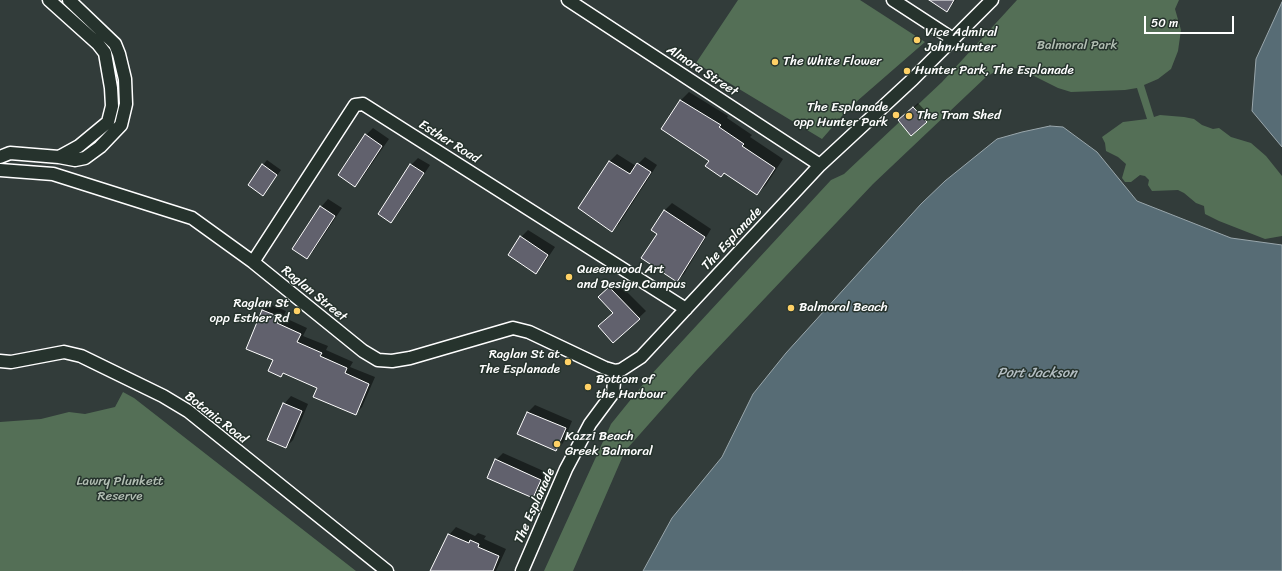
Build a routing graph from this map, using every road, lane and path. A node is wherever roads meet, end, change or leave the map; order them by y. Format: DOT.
graph roads {
  1 [pos="49,0"];
  2 [pos="69,0"];
  3 [pos="568,0"];
  4 [pos="893,0"];
  5 [pos="992,0"];
  6 [pos="953,39"];
  7 [pos="0,157"];
  8 [pos="59,157"];
  9 [pos="820,165"];
  10 [pos="0,170"];
  11 [pos="253,262"];
  12 [pos="686,309"];
  13 [pos="0,361"];
  14 [pos="615,371"];
  15 [pos="387,571"];
  16 [pos="522,571"];
  1 -- 8 [label="street"];
  2 -- 8 [label="street"];
  3 -- 9 [label="street, Almora Street"];
  4 -- 6 [label="street"];
  5 -- 6 [label="street, The Esplanade"];
  6 -- 9 [label="street, The Esplanade"];
  7 -- 8 [label="street"];
  9 -- 12 [label="street, The Esplanade"];
  10 -- 11 [label="street, Raglan Street"];
  11 -- 12 [label="street, Esther Road"];
  11 -- 14 [label="street, Raglan Street"];
  12 -- 14 [label="street, The Esplanade"];
  13 -- 15 [label="street, Botanic Road"];
  14 -- 16 [label="street, The Esplanade"];
}
